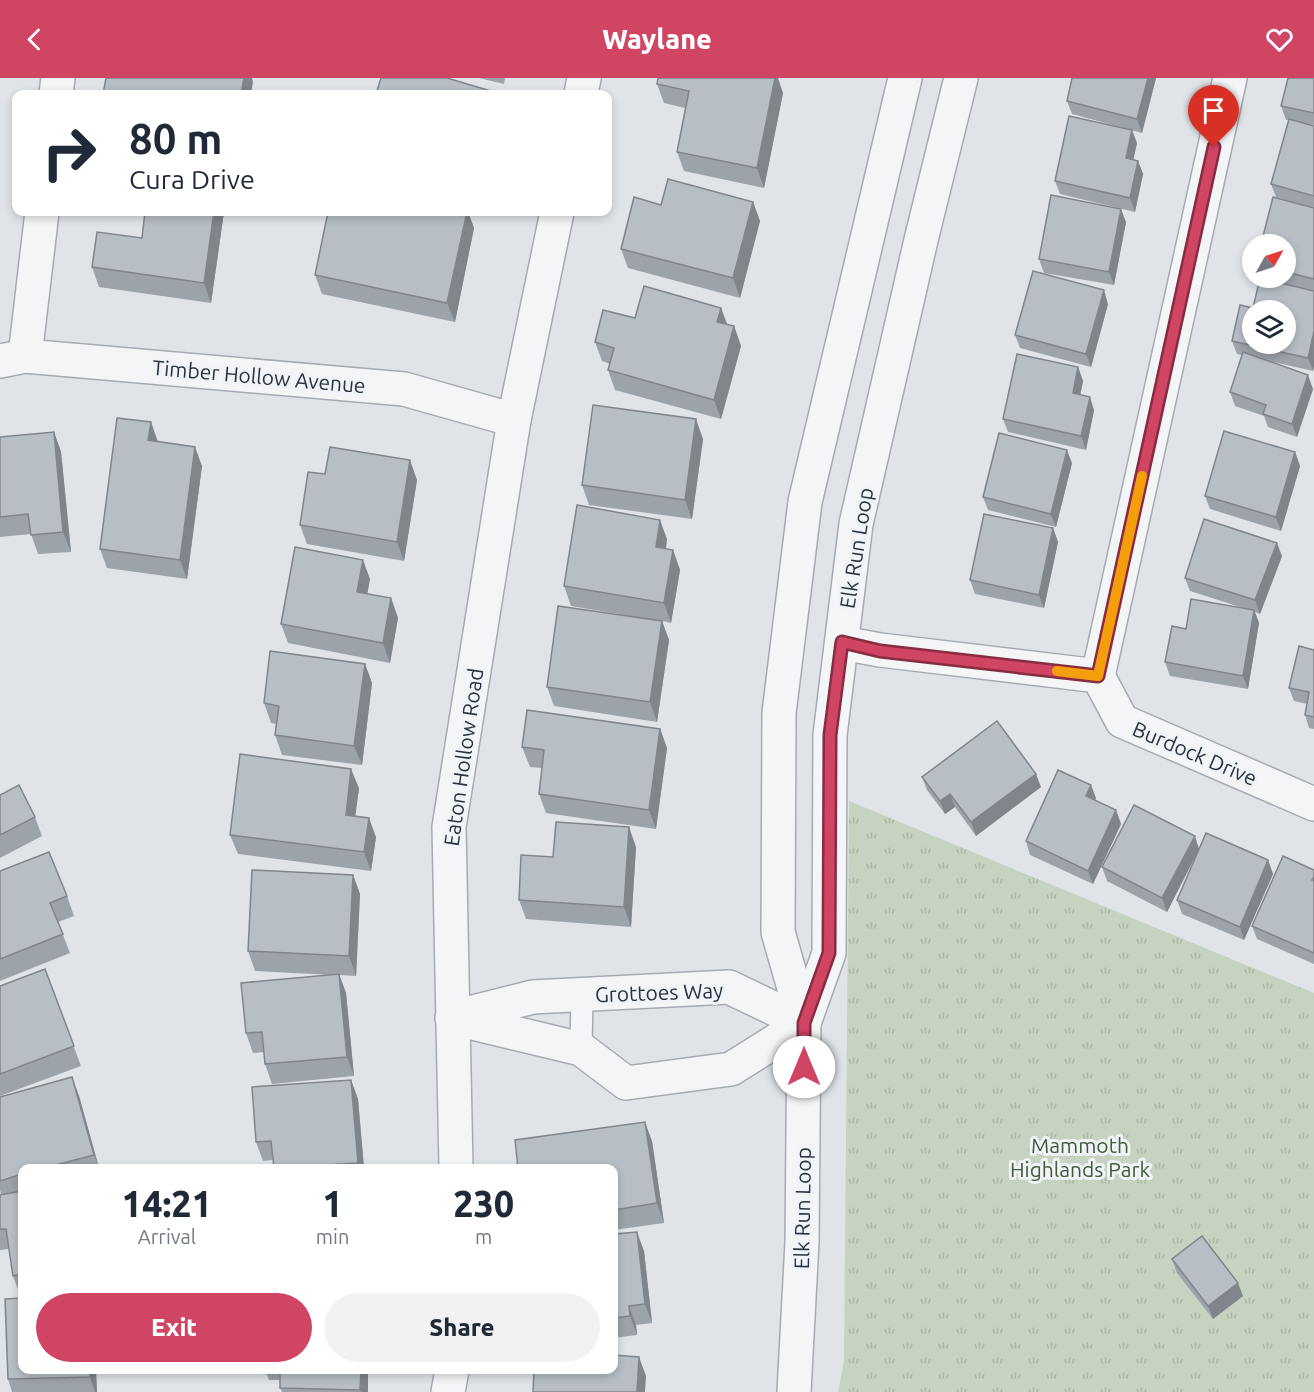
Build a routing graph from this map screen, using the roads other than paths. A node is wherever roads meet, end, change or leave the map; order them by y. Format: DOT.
graph roads {
  1 [pos="905,78"];
  2 [pos="961,78"];
  3 [pos="1230,78"];
  4 [pos="41,216"];
  5 [pos="556,216"];
  6 [pos="13,358"];
  7 [pos="514,420"];
  8 [pos="842,642"];
  9 [pos="1098,676"];
  10 [pos="1314,804"];
  11 [pos="582,996"];
  12 [pos="452,1018"];
  13 [pos="804,1023"];
  14 [pos="581,1049"];
  15 [pos="456,1164"];
  16 [pos="451,1374"];
  17 [pos="448,1392"];
  18 [pos="794,1392"];
  1 -- 13 [label="street, Elk Run Loop"];
  2 -- 8 [label="street, Elk Run Loop"];
  3 -- 9 [label="street"];
  4 -- 6 [label="street"];
  5 -- 7 [label="street, Eaton Hollow Road"];
  6 -- 7 [label="street, Timber Hollow Avenue"];
  7 -- 12 [label="street, Eaton Hollow Road"];
  8 -- 9 [label="street"];
  8 -- 13 [label="street, Elk Run Loop"];
  9 -- 10 [label="street, Burdock Drive"];
  11 -- 12 [label="street, Grottoes Way"];
  11 -- 13 [label="street, Grottoes Way"];
  11 -- 14 [label="lane"];
  12 -- 14 [label="street"];
  12 -- 15 [label="street, Eaton Hollow Road"];
  13 -- 14 [label="street"];
  13 -- 18 [label="street, Elk Run Loop"];
  16 -- 17 [label="street"];
}
